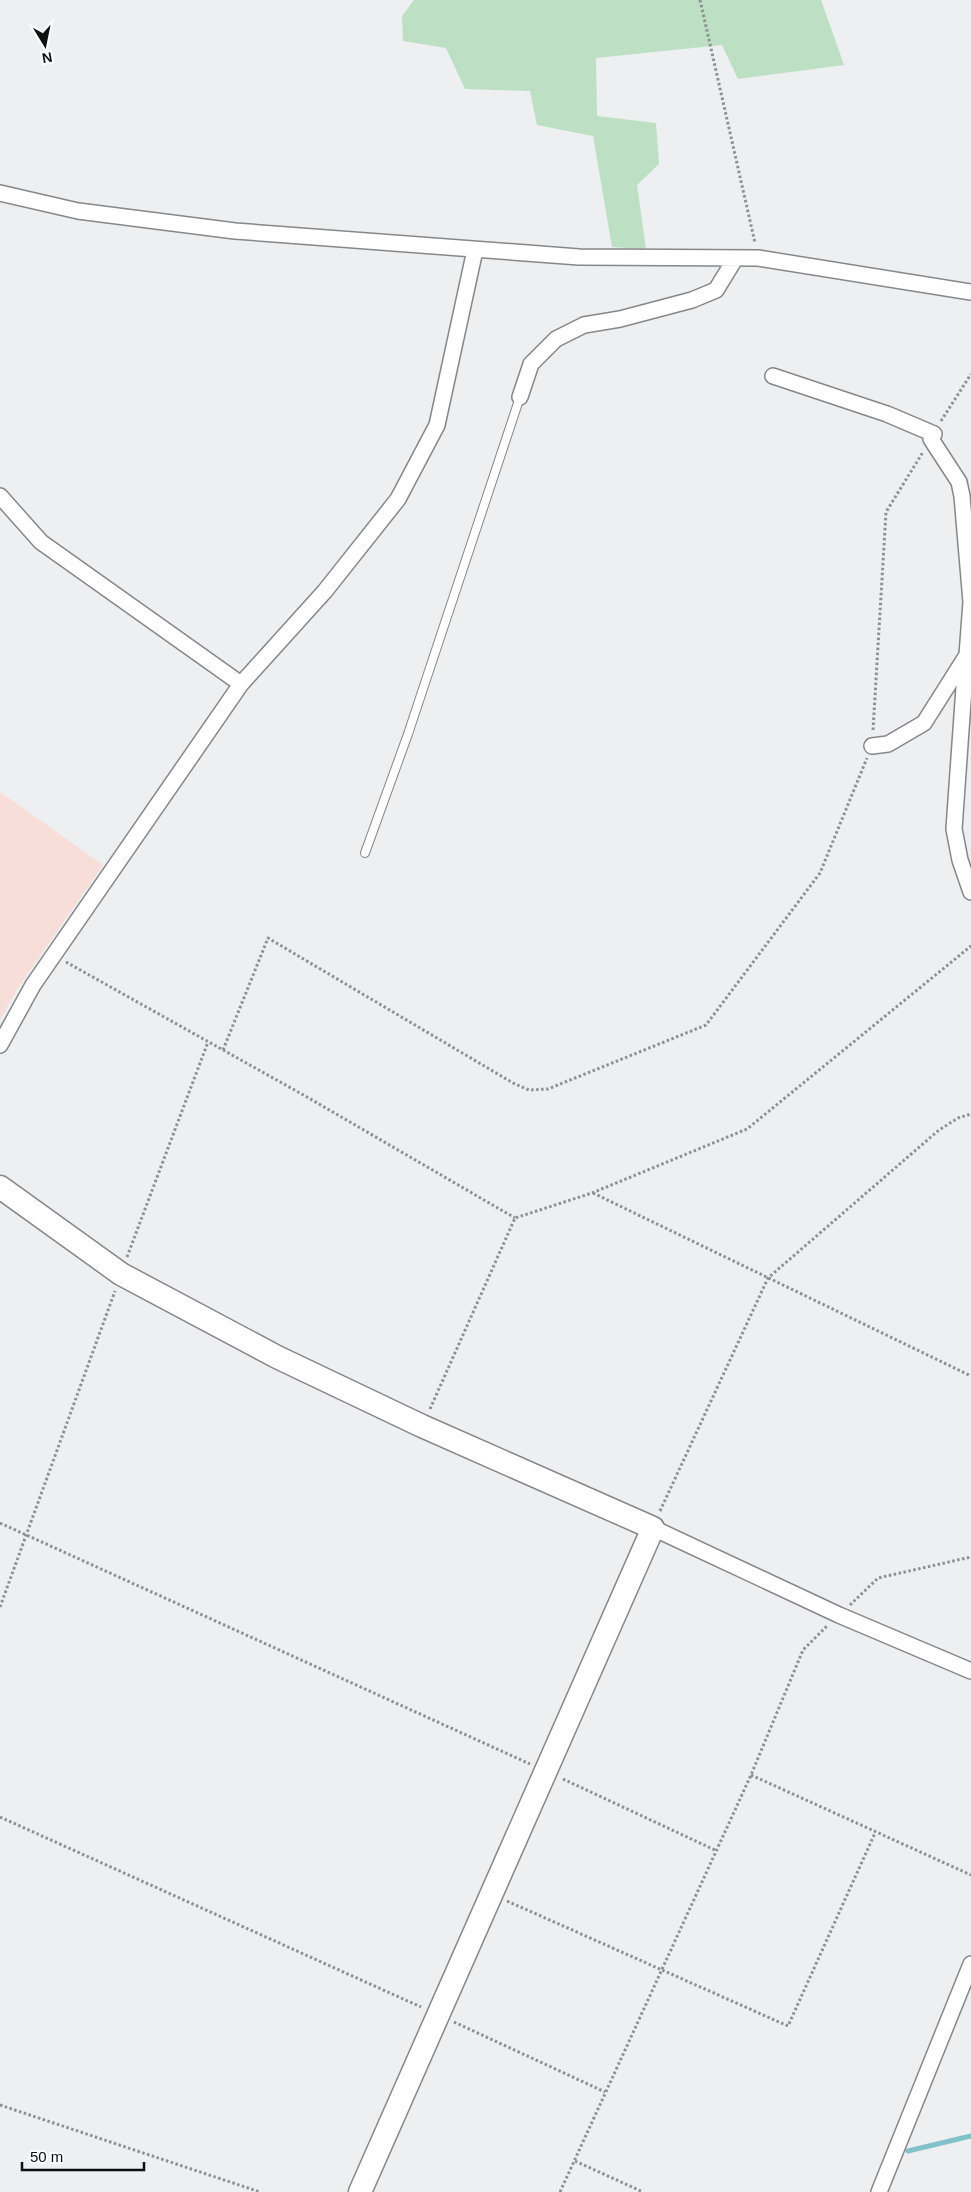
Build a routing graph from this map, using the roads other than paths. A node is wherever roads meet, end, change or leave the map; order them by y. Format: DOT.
graph roads {
  1 [pos="0,193"];
  2 [pos="475,250"];
  3 [pos="735,259"];
  4 [pos="971,292"];
  5 [pos="773,376"];
  6 [pos="520,397"];
  7 [pos="0,496"];
  8 [pos="967,655"];
  9 [pos="240,684"];
  10 [pos="872,746"];
  11 [pos="365,853"];
  12 [pos="971,892"];
  13 [pos="0,1045"];
  14 [pos="0,1187"];
  15 [pos="653,1528"];
  16 [pos="971,1671"];
  17 [pos="971,1964"];
  18 [pos="360,2192"];
  19 [pos="879,2192"];
  1 -- 2 [label="street"];
  2 -- 3 [label="street"];
  2 -- 9 [label="street"];
  3 -- 4 [label="street"];
  3 -- 6 [label="street"];
  5 -- 8 [label="street"];
  6 -- 11 [label="lane"];
  7 -- 9 [label="street"];
  8 -- 10 [label="street"];
  8 -- 12 [label="street"];
  9 -- 13 [label="street"];
  14 -- 15 [label="street"];
  15 -- 16 [label="street"];
  15 -- 18 [label="street"];
  17 -- 19 [label="street"];
}
